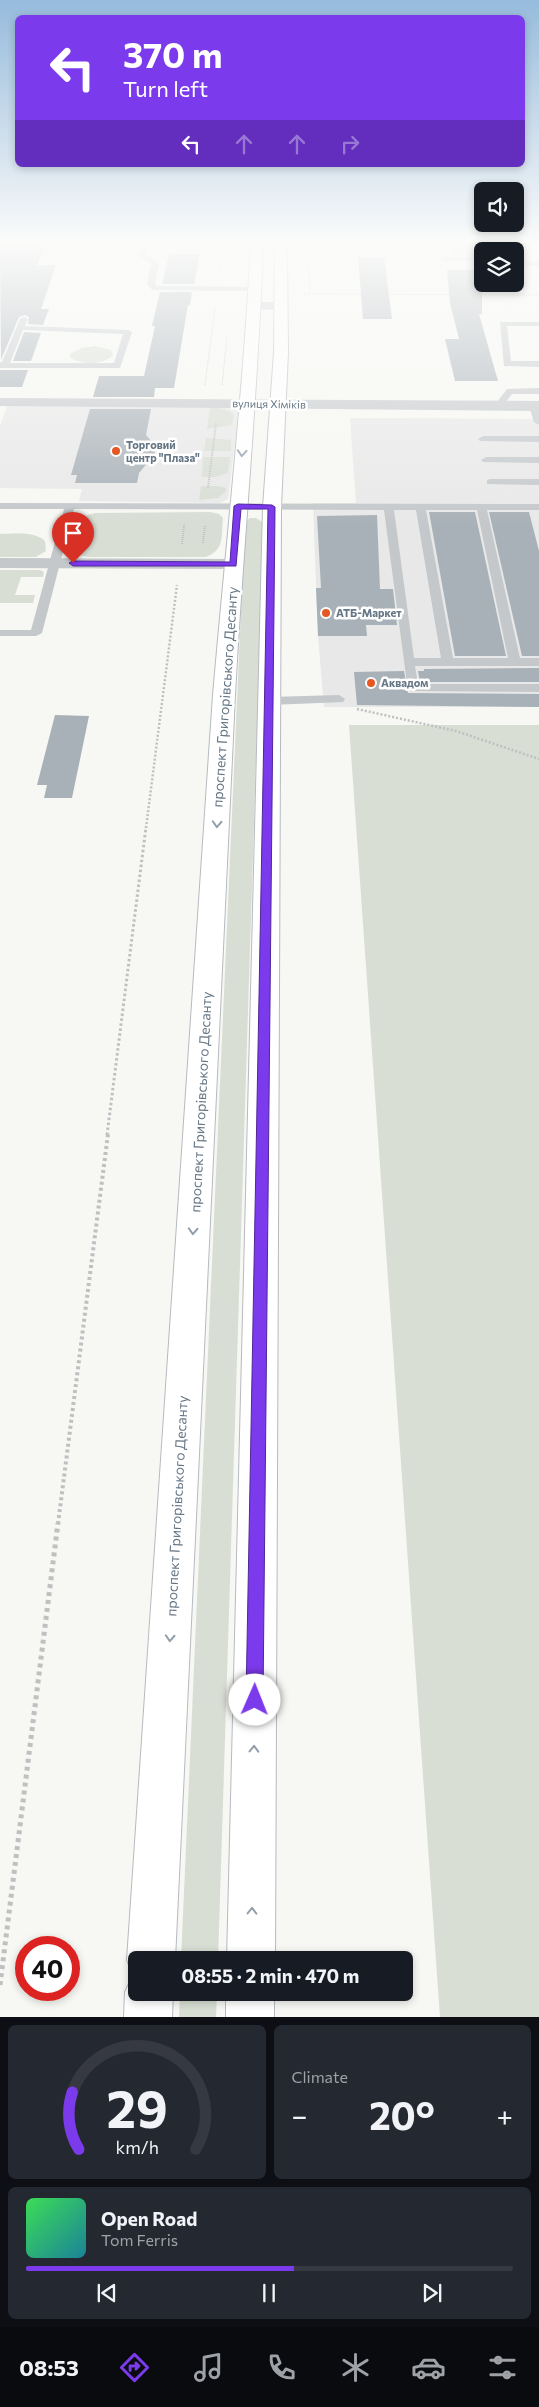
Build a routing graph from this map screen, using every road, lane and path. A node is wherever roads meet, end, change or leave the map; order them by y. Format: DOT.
graph roads {
  1 [pos="15,338"];
  2 [pos="126,338"];
  3 [pos="212,338"];
  4 [pos="251,338"];
  5 [pos="281,338"];
  6 [pos="504,338"];
  7 [pos="539,364"];
  8 [pos="2,365"];
  9 [pos="539,391"];
  10 [pos="0,402"];
  11 [pos="203,403"];
  12 [pos="246,404"];
  13 [pos="276,404"];
  14 [pos="498,406"];
  15 [pos="536,406"];
  16 [pos="539,422"];
  17 [pos="483,439"];
  18 [pos="539,439"];
  19 [pos="486,460"];
  20 [pos="539,460"];
  21 [pos="490,482"];
  22 [pos="539,482"];
  23 [pos="0,506"];
  24 [pos="70,506"];
  25 [pos="186,506"];
  26 [pos="238,506"];
  27 [pos="272,507"];
  28 [pos="537,507"];
  29 [pos="389,508"];
  30 [pos="421,508"];
  31 [pos="481,508"];
  32 [pos="539,521"];
  33 [pos="0,563"];
  34 [pos="55,563"];
  35 [pos="180,563"];
  36 [pos="233,564"];
  37 [pos="0,633"];
  38 [pos="409,662"];
  39 [pos="448,662"];
  40 [pos="515,662"];
  41 [pos="539,662"];
  42 [pos="539,688"];
  43 [pos="339,699"];
  44 [pos="270,701"];
  45 [pos="539,759"];
  46 [pos="152,1951"];
  47 [pos="251,1951"];
  48 [pos="0,1985"];
  49 [pos="149,2001"];
  50 [pos="250,2001"];
  51 [pos="148,2017"];
  52 [pos="250,2017"];
  1 -- 8 [label="lane"];
  2 -- 8 [label="lane"];
  3 -- 11 [label="path"];
  4 -- 12 [label="street, проспект Григорівського Десанту"];
  5 -- 13 [label="street"];
  6 -- 7 [label="lane"];
  9 -- 14 [label="lane"];
  10 -- 11 [label="street, вулиця Хіміків"];
  11 -- 12 [label="street, вулиця Хіміків"];
  12 -- 13 [label="street, вулиця Хіміків"];
  12 -- 26 [label="street, проспект Григорівського Десанту, one-way"];
  13 -- 14 [label="street, вулиця Хіміків"];
  13 -- 27 [label="street"];
  14 -- 15 [label="street, вулиця Хіміків"];
  15 -- 16 [label="lane"];
  17 -- 18 [label="lane"];
  19 -- 20 [label="lane"];
  21 -- 22 [label="lane"];
  23 -- 24 [label="lane"];
  24 -- 25 [label="lane"];
  24 -- 34 [label="lane"];
  25 -- 26 [label="lane"];
  25 -- 35 [label="path"];
  26 -- 27 [label="lane"];
  26 -- 36 [label="street, проспект Григорівського Десанту"];
  27 -- 29 [label="lane"];
  27 -- 44 [label="street"];
  28 -- 31 [label="lane"];
  28 -- 32 [label="lane"];
  29 -- 30 [label="lane"];
  29 -- 38 [label="lane"];
  30 -- 31 [label="lane"];
  30 -- 39 [label="lane"];
  31 -- 40 [label="lane"];
  33 -- 34 [label="street"];
  34 -- 35 [label="street"];
  34 -- 37 [label="lane"];
  35 -- 36 [label="street"];
  35 -- 48 [label="path"];
  36 -- 46 [label="street, проспект Григорівського Десанту, one-way"];
  38 -- 39 [label="lane"];
  38 -- 42 [label="lane"];
  39 -- 40 [label="lane"];
  40 -- 41 [label="lane"];
  43 -- 44 [label="lane"];
  43 -- 45 [label="path"];
  47 -- 44 [label="street, one-way"];
  49 -- 51 [label="street"];
  50 -- 52 [label="street"];
}
